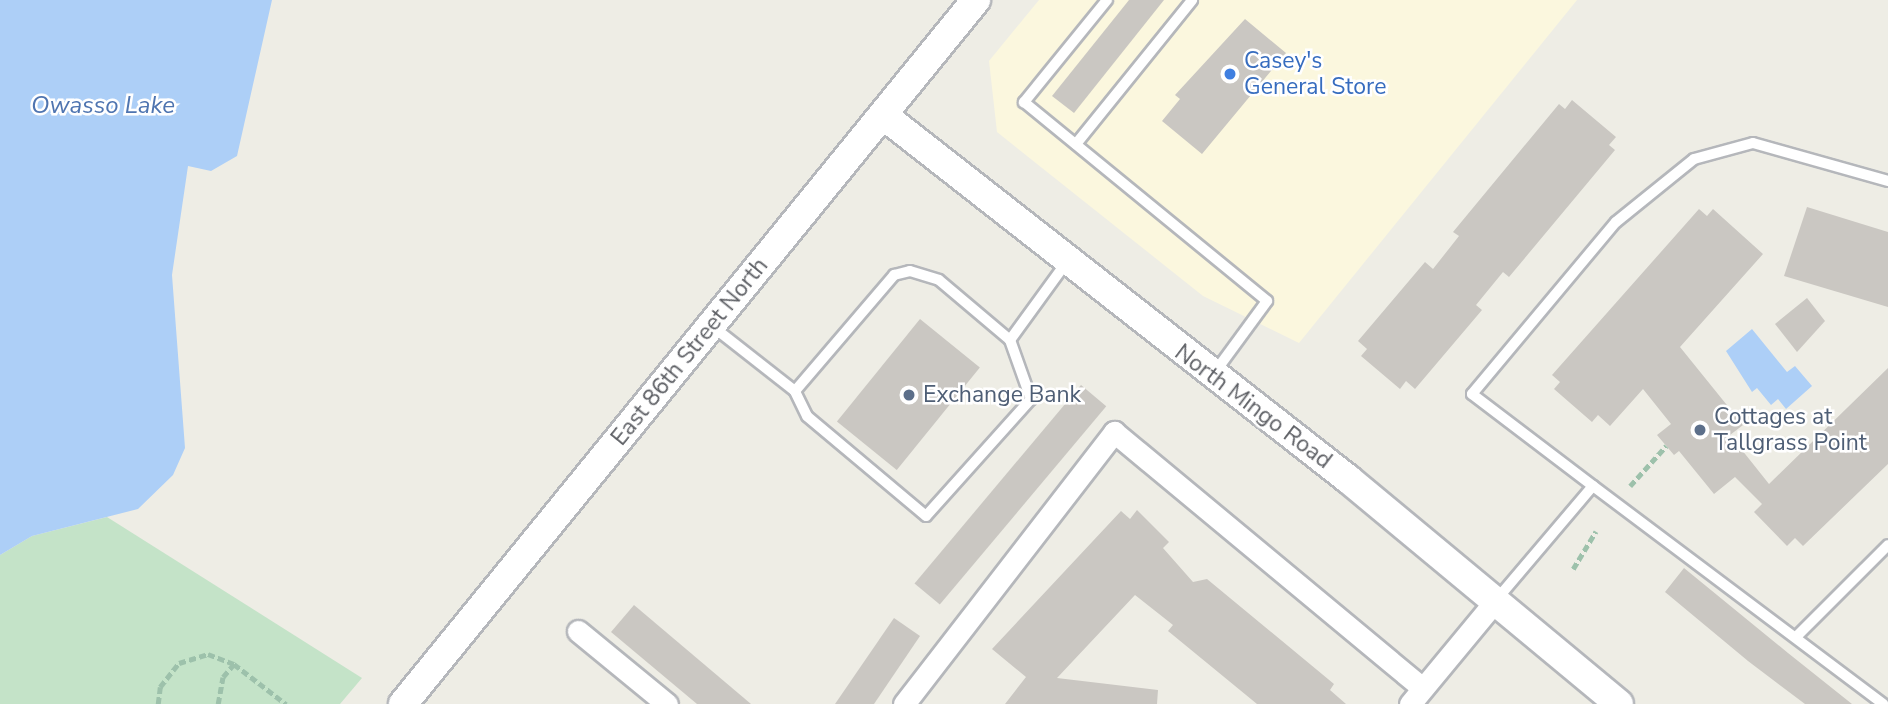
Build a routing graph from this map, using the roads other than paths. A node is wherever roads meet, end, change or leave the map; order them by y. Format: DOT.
graph roads {
  1 [pos="976,0"];
  2 [pos="1107,0"];
  3 [pos="1192,0"];
  4 [pos="883,115"];
  5 [pos="1076,144"];
  6 [pos="1888,181"];
  7 [pos="1066,264"];
  8 [pos="712,325"];
  9 [pos="1010,340"];
  10 [pos="1212,376"];
  11 [pos="796,391"];
  12 [pos="1593,486"];
  13 [pos="1888,545"];
  14 [pos="1497,599"];
  15 [pos="578,631"];
  16 [pos="1798,635"];
  17 [pos="1416,696"];
  18 [pos="403,704"];
  19 [pos="667,704"];
  20 [pos="904,704"];
  21 [pos="1619,704"];
  22 [pos="1883,704"];
  1 -- 4 [label="street, East 86th Street North"];
  2 -- 5 [label="lane"];
  3 -- 5 [label="lane"];
  4 -- 7 [label="street, North Mingo Road"];
  4 -- 8 [label="street, East 86th Street North"];
  5 -- 10 [label="lane"];
  6 -- 12 [label="lane"];
  7 -- 9 [label="lane"];
  7 -- 10 [label="street, North Mingo Road"];
  8 -- 11 [label="lane"];
  8 -- 18 [label="street, East 86th Street North"];
  9 -- 11 [label="lane"];
  9 -- 11 [label="lane"];
  10 -- 14 [label="street, North Mingo Road"];
  12 -- 14 [label="lane"];
  12 -- 16 [label="lane"];
  13 -- 16 [label="lane"];
  14 -- 17 [label="street"];
  14 -- 21 [label="street, North Mingo Road"];
  15 -- 19 [label="street"];
  16 -- 22 [label="lane"];
  17 -- 20 [label="street"];
}
